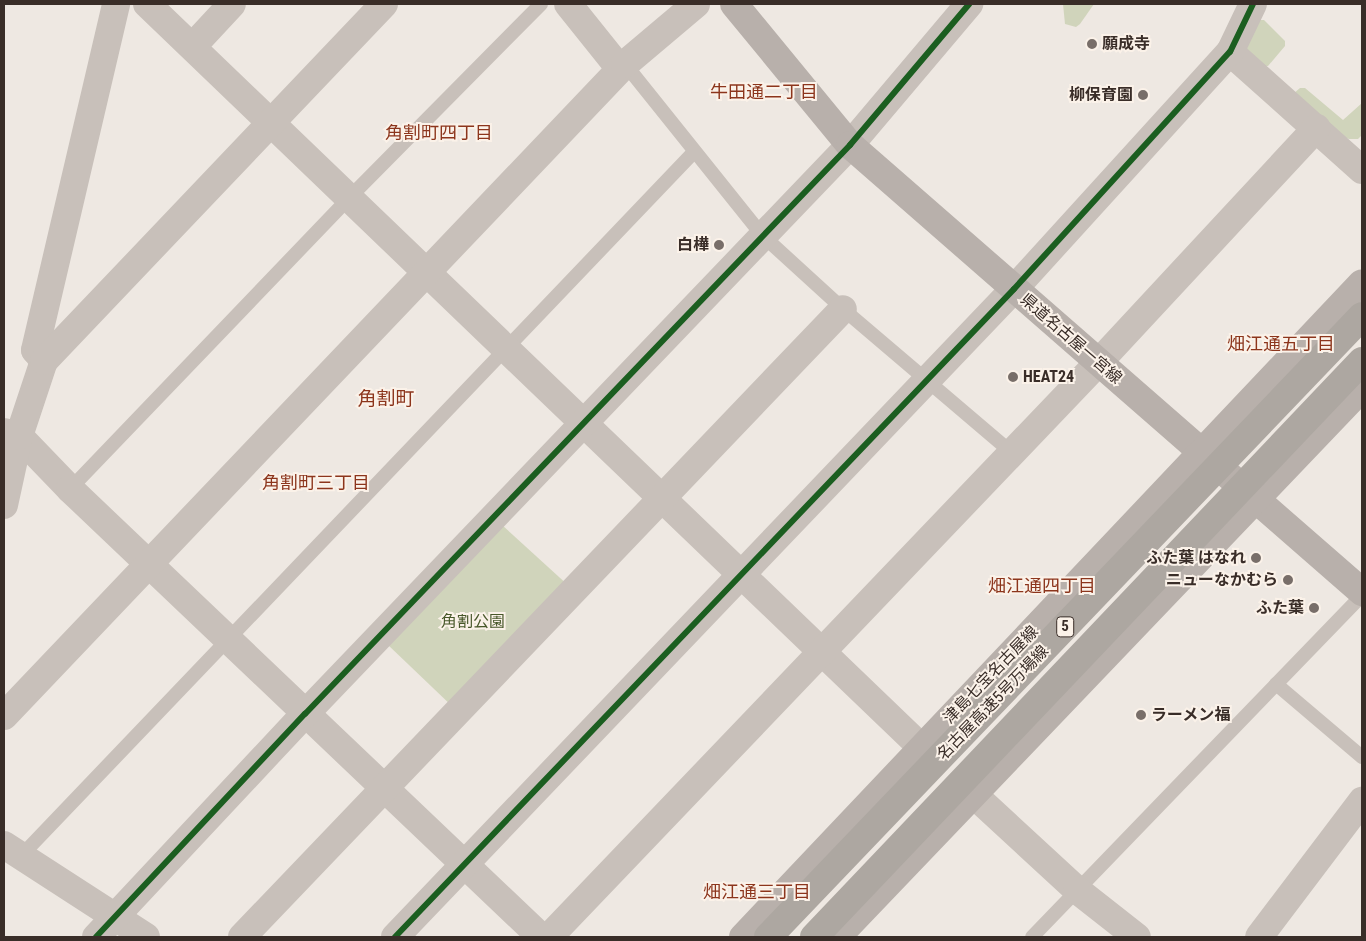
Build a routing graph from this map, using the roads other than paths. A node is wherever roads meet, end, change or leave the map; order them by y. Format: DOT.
graph roads {
  1 [pos="116,4"];
  2 [pos="147,4"];
  3 [pos="232,4"];
  4 [pos="384,4"];
  5 [pos="541,4"];
  6 [pos="568,4"];
  7 [pos="696,4"];
  8 [pos="734,4"];
  9 [pos="969,4"];
  10 [pos="1253,4"];
  11 [pos="192,46"];
  12 [pos="1230,52"];
  13 [pos="622,66"];
  14 [pos="272,123"];
  15 [pos="1316,128"];
  16 [pos="850,145"];
  17 [pos="694,152"];
  18 [pos="1362,170"];
  19 [pos="350,198"];
  20 [pos="762,236"];
  21 [pos="427,271"];
  22 [pos="1362,283"];
  23 [pos="1014,289"];
  24 [pos="843,308"];
  25 [pos="1362,316"];
  26 [pos="507,348"];
  27 [pos="1362,361"];
  28 [pos="44,362"];
  29 [pos="1098,363"];
  30 [pos="925,380"];
  31 [pos="1362,388"];
  32 [pos="585,422"];
  33 [pos="11,434"];
  34 [pos="1011,452"];
  35 [pos="1203,454"];
  36 [pos="70,489"];
  37 [pos="662,498"];
  38 [pos="1256,499"];
  39 [pos="4,505"];
  40 [pos="150,564"];
  41 [pos="741,575"];
  42 [pos="1362,593"];
  43 [pos="228,640"];
  44 [pos="822,652"];
  45 [pos="1276,684"];
  46 [pos="305,714"];
  47 [pos="4,716"];
  48 [pos="922,748"];
  49 [pos="1362,757"];
  50 [pos="385,789"];
  51 [pos="973,794"];
  52 [pos="1362,801"];
  53 [pos="12,850"];
  54 [pos="464,865"];
  55 [pos="1077,890"];
  56 [pos="105,928"];
  57 [pos="1121,933"];
  58 [pos="146,937"];
  59 [pos="242,937"];
  60 [pos="395,937"];
  61 [pos="541,937"];
  62 [pos="549,937"];
  63 [pos="743,937"];
  64 [pos="768,937"];
  65 [pos="814,937"];
  66 [pos="837,937"];
  67 [pos="1032,937"];
  68 [pos="1259,937"];
  1 -- 28 [label="street"];
  2 -- 11 [label="street"];
  3 -- 11 [label="street"];
  4 -- 14 [label="street"];
  5 -- 19 [label="lane"];
  6 -- 13 [label="street"];
  7 -- 13 [label="street"];
  8 -- 16 [label="main road, 県道名古屋一宮線"];
  9 -- 16 [label="street"];
  10 -- 12 [label="street"];
  11 -- 14 [label="street"];
  12 -- 15 [label="street"];
  12 -- 23 [label="street"];
  13 -- 17 [label="lane"];
  13 -- 21 [label="street"];
  14 -- 19 [label="street"];
  14 -- 28 [label="street"];
  15 -- 18 [label="street"];
  15 -- 29 [label="street"];
  16 -- 20 [label="street"];
  16 -- 23 [label="main road, 県道名古屋一宮線"];
  17 -- 20 [label="lane"];
  17 -- 26 [label="lane"];
  19 -- 21 [label="street"];
  19 -- 36 [label="lane"];
  20 -- 24 [label="lane"];
  20 -- 32 [label="street"];
  21 -- 26 [label="street"];
  21 -- 40 [label="street"];
  22 -- 35 [label="main road, 津島七宝名古屋線"];
  23 -- 29 [label="main road, 県道名古屋一宮線"];
  23 -- 30 [label="street"];
  24 -- 30 [label="lane"];
  24 -- 37 [label="street"];
  25 -- 64 [label="highway, 名古屋高速5号万場線 / 5, bridge"];
  26 -- 32 [label="street"];
  26 -- 43 [label="lane"];
  27 -- 65 [label="highway, 名古屋高速5号万場線 / 5, bridge"];
  28 -- 33 [label="street"];
  29 -- 34 [label="street"];
  29 -- 35 [label="main road, 県道名古屋一宮線"];
  30 -- 34 [label="lane"];
  30 -- 41 [label="street"];
  31 -- 38 [label="main road"];
  32 -- 37 [label="street"];
  32 -- 46 [label="street"];
  33 -- 36 [label="street"];
  33 -- 39 [label="street"];
  34 -- 44 [label="street"];
  35 -- 38 [label="main road, 県道名古屋一宮線"];
  35 -- 48 [label="main road, 津島七宝名古屋線"];
  36 -- 40 [label="street"];
  37 -- 41 [label="street"];
  37 -- 50 [label="street"];
  38 -- 42 [label="main road, 県道名古屋一宮線"];
  38 -- 51 [label="main road"];
  40 -- 43 [label="street"];
  40 -- 47 [label="street"];
  41 -- 44 [label="street"];
  41 -- 54 [label="street"];
  42 -- 45 [label="lane"];
  43 -- 46 [label="street"];
  43 -- 53 [label="lane"];
  44 -- 48 [label="street"];
  44 -- 62 [label="street"];
  45 -- 49 [label="lane"];
  45 -- 55 [label="lane"];
  46 -- 50 [label="street"];
  46 -- 56 [label="street"];
  48 -- 63 [label="main road, 津島七宝名古屋線"];
  50 -- 54 [label="street"];
  50 -- 59 [label="street"];
  51 -- 55 [label="street"];
  51 -- 66 [label="main road"];
  52 -- 68 [label="street"];
  53 -- 56 [label="street"];
  54 -- 60 [label="street"];
  54 -- 61 [label="street"];
  55 -- 57 [label="street"];
  55 -- 67 [label="lane"];
  56 -- 58 [label="street"];
}
